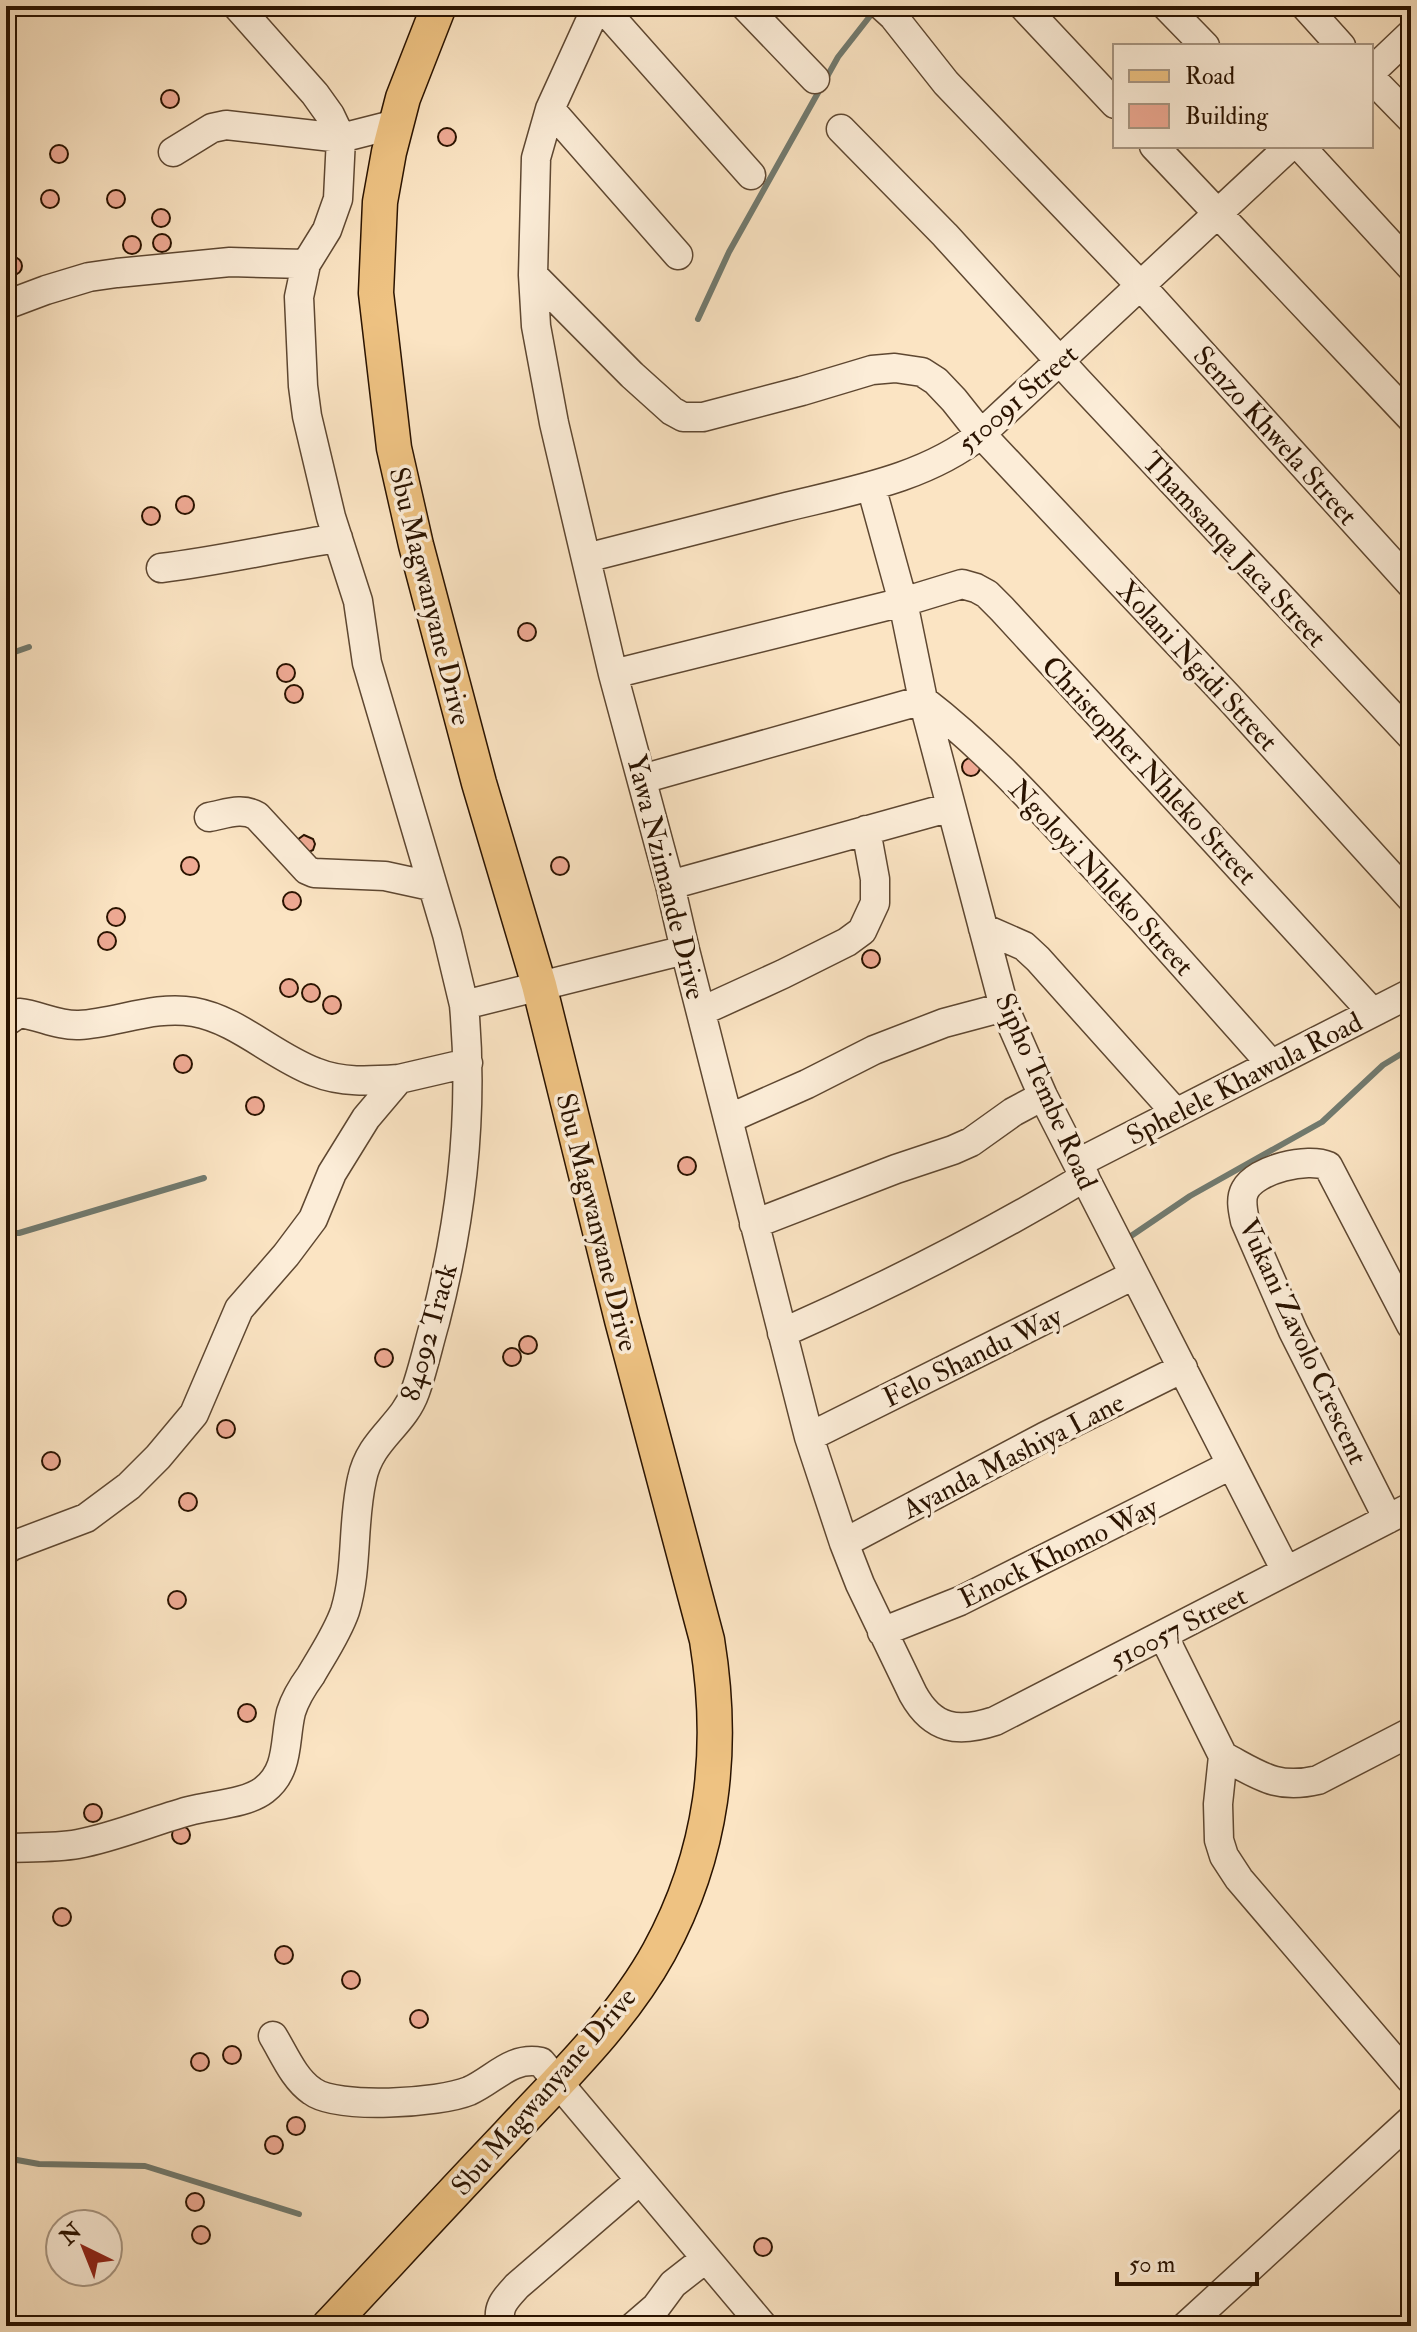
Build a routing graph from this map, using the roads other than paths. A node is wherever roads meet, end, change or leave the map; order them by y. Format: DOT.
graph roads {
  1 [pos="237,6"];
  2 [pos="439,6"];
  3 [pos="599,6"];
  4 [pos="745,6"];
  5 [pos="882,6"];
  6 [pos="1023,6"];
  7 [pos="1166,6"];
  8 [pos="1305,6"];
  9 [pos="1411,34"];
  10 [pos="1203,44"];
  11 [pos="1339,44"];
  12 [pos="1373,70"];
  13 [pos="815,79"];
  14 [pos="1373,80"];
  15 [pos="1113,102"];
  16 [pos="550,109"];
  17 [pos="1411,119"];
  18 [pos="396,124"];
  19 [pos="841,129"];
  20 [pos="341,138"];
  21 [pos="1156,148"];
  22 [pos="1288,148"];
  23 [pos="1302,148"];
  24 [pos="173,152"];
  25 [pos="751,175"];
  26 [pos="1218,214"];
  27 [pos="678,255"];
  28 [pos="306,264"];
  29 [pos="1411,267"];
  30 [pos="533,275"];
  31 [pos="1140,285"];
  32 [pos="6,305"];
  33 [pos="1060,361"];
  34 [pos="1411,418"];
  35 [pos="981,434"];
  36 [pos="871,486"];
  37 [pos="338,538"];
  38 [pos="586,558"];
  39 [pos="161,568"];
  40 [pos="1411,584"];
  41 [pos="903,602"];
  42 [pos="613,674"];
  43 [pos="923,700"];
  44 [pos="1411,736"];
  45 [pos="642,779"];
  46 [pos="951,807"];
  47 [pos="209,817"];
  48 [pos="866,830"];
  49 [pos="670,885"];
  50 [pos="431,886"];
  51 [pos="1411,898"];
  52 [pos="983,928"];
  53 [pos="685,950"];
  54 [pos="539,985"];
  55 [pos="1411,993"];
  56 [pos="464,1005"];
  57 [pos="1004,1007"];
  58 [pos="702,1011"];
  59 [pos="1372,1012"];
  60 [pos="6,1022"];
  61 [pos="468,1063"];
  62 [pos="1271,1064"];
  63 [pos="399,1079"];
  64 [pos="1043,1096"];
  65 [pos="1176,1113"];
  66 [pos="728,1119"];
  67 [pos="1081,1170"];
  68 [pos="754,1224"];
  69 [pos="1134,1275"];
  70 [pos="1411,1325"];
  71 [pos="782,1333"];
  72 [pos="1183,1368"];
  73 [pos="809,1437"];
  74 [pos="1231,1465"];
  75 [pos="1399,1513"];
  76 [pos="844,1543"];
  77 [pos="6,1550"];
  78 [pos="1286,1571"];
  79 [pos="882,1632"];
  80 [pos="1163,1635"];
  81 [pos="941,1724"];
  82 [pos="1411,1732"];
  83 [pos="1223,1756"];
  84 [pos="6,1848"];
  85 [pos="273,2036"];
  86 [pos="559,2080"];
  87 [pos="1411,2080"];
  88 [pos="1411,2120"];
  89 [pos="639,2181"];
  90 [pos="705,2259"];
  91 [pos="356,2314"];
  92 [pos="329,2326"];
  93 [pos="502,2326"];
  94 [pos="634,2326"];
  95 [pos="763,2326"];
  96 [pos="1186,2326"];
  1 -- 20 [label="street"];
  2 -- 18 [label="main road, Sbu Magwanyane Drive"];
  3 -- 16 [label="street, Yawa Nzimande Drive"];
  3 -- 25 [label="street"];
  4 -- 13 [label="street"];
  5 -- 31 [label="street, Senzo Khwela Street"];
  6 -- 15 [label="street"];
  7 -- 10 [label="street"];
  8 -- 11 [label="street"];
  9 -- 12 [label="street"];
  14 -- 17 [label="street"];
  16 -- 27 [label="street"];
  16 -- 30 [label="street, Yawa Nzimande Drive"];
  18 -- 20 [label="street"];
  18 -- 54 [label="main road, Sbu Magwanyane Drive"];
  19 -- 33 [label="street, Thamsanqa Jaca Street"];
  20 -- 24 [label="street"];
  20 -- 28 [label="street"];
  21 -- 26 [label="street"];
  22 -- 26 [label="street, 510091 Street"];
  23 -- 29 [label="street"];
  26 -- 31 [label="street, 510091 Street"];
  26 -- 34 [label="street"];
  28 -- 32 [label="street"];
  28 -- 37 [label="street, 84092 Track"];
  30 -- 35 [label="street, Xolani Ngidi Street"];
  30 -- 38 [label="street, Yawa Nzimande Drive"];
  31 -- 33 [label="street, 510091 Street"];
  31 -- 40 [label="street, Senzo Khwela Street"];
  33 -- 35 [label="street, 510091 Street"];
  33 -- 44 [label="street, Thamsanqa Jaca Street"];
  35 -- 36 [label="street, 510091 Street"];
  35 -- 51 [label="street, Xolani Ngidi Street"];
  36 -- 38 [label="street, 510091 Street"];
  36 -- 41 [label="street, Sipho Tembe Road"];
  37 -- 39 [label="street"];
  37 -- 50 [label="street, 84092 Track"];
  38 -- 42 [label="street, Yawa Nzimande Drive"];
  41 -- 42 [label="street, Christopher Nhleko Street"];
  41 -- 43 [label="street, Sipho Tembe Road"];
  41 -- 59 [label="street, Christopher Nhleko Street"];
  42 -- 45 [label="street, Yawa Nzimande Drive"];
  43 -- 45 [label="street"];
  43 -- 46 [label="street, Sipho Tembe Road"];
  43 -- 62 [label="street, Ngoloyi Nhleko Street"];
  45 -- 49 [label="street, Yawa Nzimande Drive"];
  46 -- 48 [label="street"];
  46 -- 52 [label="street, Sipho Tembe Road"];
  47 -- 50 [label="street"];
  48 -- 49 [label="street"];
  48 -- 58 [label="street"];
  49 -- 53 [label="street, Yawa Nzimande Drive"];
  50 -- 56 [label="street, 84092 Track"];
  52 -- 57 [label="street, Sipho Tembe Road"];
  52 -- 65 [label="street"];
  53 -- 54 [label="street"];
  53 -- 58 [label="street, Yawa Nzimande Drive"];
  54 -- 56 [label="street"];
  54 -- 86 [label="main road, Sbu Magwanyane Drive"];
  55 -- 59 [label="street, Sphelele Khawula Road"];
  56 -- 61 [label="street, 84092 Track"];
  57 -- 64 [label="street, Sipho Tembe Road"];
  57 -- 66 [label="street"];
  58 -- 66 [label="street, Yawa Nzimande Drive"];
  59 -- 62 [label="street, Sphelele Khawula Road"];
  60 -- 63 [label="street"];
  61 -- 63 [label="street"];
  61 -- 84 [label="street, 84092 Track"];
  62 -- 65 [label="street, Sphelele Khawula Road"];
  63 -- 77 [label="street"];
  64 -- 67 [label="street, Sipho Tembe Road"];
  64 -- 68 [label="street"];
  65 -- 67 [label="street, Sphelele Khawula Road"];
  66 -- 68 [label="street, Yawa Nzimande Drive"];
  67 -- 69 [label="street, Sipho Tembe Road"];
  67 -- 71 [label="street, Sphelele Khawula Road"];
  68 -- 71 [label="street, Yawa Nzimande Drive"];
  69 -- 72 [label="street, Sipho Tembe Road"];
  69 -- 73 [label="street, Felo Shandu Way"];
  70 -- 75 [label="street, Vukani Zavolo Crescent"];
  71 -- 73 [label="street, Yawa Nzimande Drive"];
  72 -- 74 [label="street, Sipho Tembe Road"];
  72 -- 76 [label="street, Ayanda Mashiya Lane"];
  73 -- 76 [label="street, Yawa Nzimande Drive"];
  74 -- 78 [label="street, Sipho Tembe Road"];
  74 -- 79 [label="street, Enock Khomo Way"];
  75 -- 78 [label="street, 510057 Street"];
  76 -- 79 [label="street, Yawa Nzimande Drive"];
  78 -- 80 [label="street, 510057 Street"];
  79 -- 81 [label="street, Yawa Nzimande Drive"];
  80 -- 81 [label="street, 510057 Street"];
  80 -- 83 [label="street"];
  82 -- 83 [label="street"];
  83 -- 87 [label="street"];
  85 -- 86 [label="street"];
  86 -- 89 [label="street"];
  86 -- 91 [label="main road, Sbu Magwanyane Drive"];
  88 -- 96 [label="street"];
  89 -- 90 [label="street"];
  89 -- 93 [label="street"];
  90 -- 94 [label="street"];
  90 -- 95 [label="street"];
  91 -- 92 [label="main road, Sbu Magwanyane Drive"];
}
